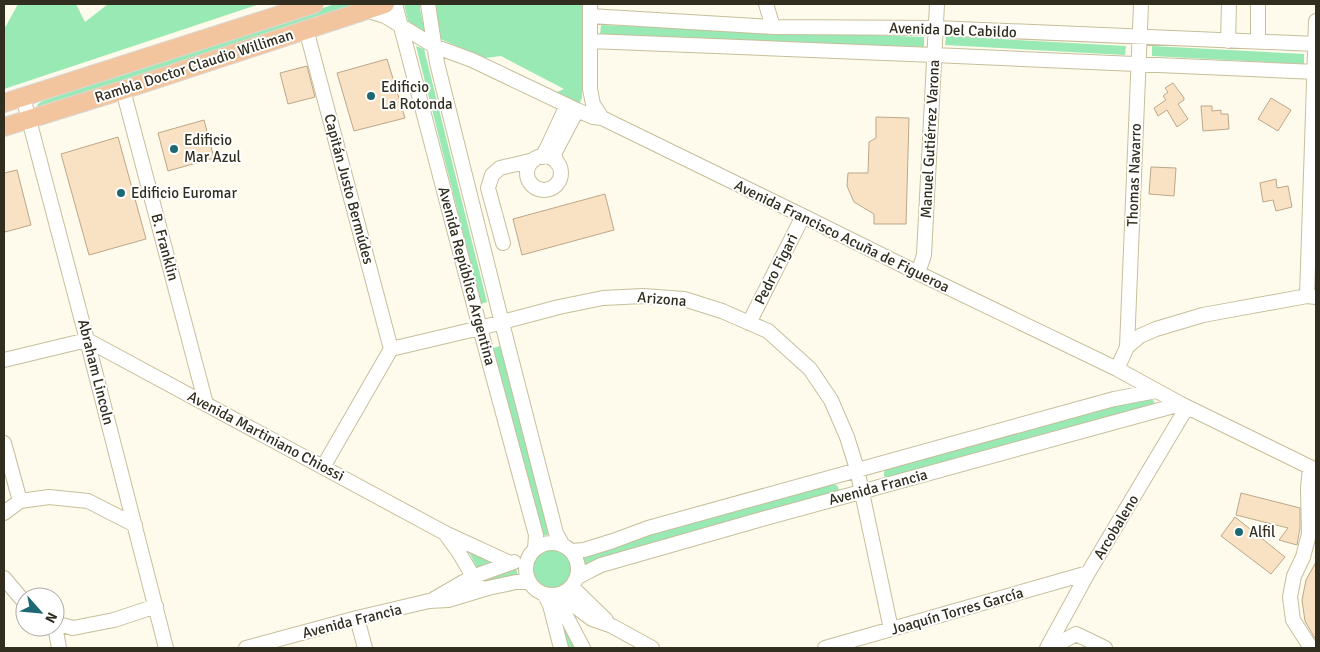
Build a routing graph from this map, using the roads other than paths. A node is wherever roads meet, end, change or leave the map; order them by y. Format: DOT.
graph roads {
  1 [pos="314,4"];
  2 [pos="384,4"];
  3 [pos="395,4"];
  4 [pos="428,4"];
  5 [pos="766,4"];
  6 [pos="937,4"];
  7 [pos="1141,4"];
  8 [pos="1229,4"];
  9 [pos="1258,4"];
  10 [pos="366,10"];
  11 [pos="590,10"];
  12 [pos="1316,21"];
  13 [pos="402,26"];
  14 [pos="773,27"];
  15 [pos="936,28"];
  16 [pos="306,29"];
  17 [pos="1140,37"];
  18 [pos="590,41"];
  19 [pos="1228,41"];
  20 [pos="1258,42"];
  21 [pos="1316,44"];
  22 [pos="434,46"];
  23 [pos="934,55"];
  24 [pos="1138,64"];
  25 [pos="1316,72"];
  26 [pos="123,90"];
  27 [pos="23,97"];
  28 [pos="4,103"];
  29 [pos="572,107"];
  30 [pos="29,118"];
  31 [pos="602,118"];
  32 [pos="4,127"];
  33 [pos="538,158"];
  34 [pos="557,163"];
  35 [pos="803,216"];
  36 [pos="502,243"];
  37 [pos="918,274"];
  38 [pos="1312,296"];
  39 [pos="502,323"];
  40 [pos="749,323"];
  41 [pos="480,328"];
  42 [pos="87,340"];
  43 [pos="1127,347"];
  44 [pos="391,349"];
  45 [pos="4,360"];
  46 [pos="1118,369"];
  47 [pos="1156,391"];
  48 [pos="206,404"];
  49 [pos="1184,406"];
  50 [pos="4,443"];
  51 [pos="323,467"];
  52 [pos="1313,468"];
  53 [pos="857,469"];
  54 [pos="862,492"];
  55 [pos="20,502"];
  56 [pos="4,513"];
  57 [pos="135,525"];
  58 [pos="445,533"];
  59 [pos="567,548"];
  60 [pos="532,554"];
  61 [pos="510,563"];
  62 [pos="1088,573"];
  63 [pos="472,577"];
  64 [pos="4,578"];
  65 [pos="529,582"];
  66 [pos="575,582"];
  67 [pos="488,588"];
  68 [pos="15,591"];
  69 [pos="554,595"];
  70 [pos="429,601"];
  71 [pos="156,606"];
  72 [pos="357,618"];
  73 [pos="65,626"];
  74 [pos="612,626"];
  75 [pos="891,629"];
  76 [pos="1048,647"];
  77 [pos="166,648"];
  78 [pos="246,648"];
  79 [pos="365,648"];
  80 [pos="561,648"];
  81 [pos="583,648"];
  82 [pos="652,648"];
  83 [pos="825,648"];
  84 [pos="1105,648"];
  85 [pos="1311,648"];
  1 -- 27 [label="main road, Rambla Doctor Claudio Williman"];
  2 -- 10 [label="main road, Rambla Doctor Claudio Williman"];
  3 -- 13 [label="street, Avenida República Argentina"];
  4 -- 22 [label="street, Avenida República Argentina"];
  5 -- 14 [label="street"];
  6 -- 15 [label="street, Manuel Gutiérrez Varona"];
  7 -- 17 [label="street, Thomas Navarro"];
  8 -- 19 [label="street"];
  9 -- 20 [label="street"];
  10 -- 13 [label="street, Avenida Francisco Acuña de Figueroa"];
  10 -- 16 [label="main road, Rambla Doctor Claudio Williman"];
  11 -- 14 [label="street, Avenida Del Cabildo"];
  11 -- 18 [label="street"];
  12 -- 21 [label="street"];
  13 -- 22 [label="street, Avenida Francisco Acuña de Figueroa"];
  13 -- 41 [label="street, Avenida República Argentina"];
  14 -- 15 [label="street, Avenida Del Cabildo"];
  15 -- 17 [label="street, Avenida Del Cabildo"];
  15 -- 23 [label="street, Manuel Gutiérrez Varona"];
  16 -- 26 [label="main road, Rambla Doctor Claudio Williman"];
  16 -- 44 [label="street, Capitán Justo Bermúdes"];
  17 -- 19 [label="street, Avenida Del Cabildo"];
  17 -- 24 [label="street, Thomas Navarro"];
  18 -- 23 [label="street, Avenida Del Cabildo"];
  18 -- 31 [label="street"];
  19 -- 20 [label="street, Avenida Del Cabildo"];
  20 -- 21 [label="street, Avenida Del Cabildo"];
  21 -- 25 [label="street"];
  22 -- 29 [label="street, Avenida Francisco Acuña de Figueroa"];
  22 -- 39 [label="street, Avenida República Argentina"];
  23 -- 24 [label="street, Avenida Del Cabildo"];
  23 -- 37 [label="street, Manuel Gutiérrez Varona"];
  24 -- 25 [label="street, Avenida Del Cabildo"];
  24 -- 43 [label="street, Thomas Navarro"];
  25 -- 38 [label="street"];
  26 -- 30 [label="main road, Rambla Doctor Claudio Williman"];
  26 -- 48 [label="street, B. Franklin"];
  27 -- 28 [label="main road, Rambla Doctor Claudio Williman"];
  27 -- 30 [label="street, Abraham Lincoln"];
  29 -- 31 [label="street, Avenida Francisco Acuña de Figueroa"];
  29 -- 33 [label="street"];
  29 -- 34 [label="street"];
  30 -- 32 [label="main road, Rambla Doctor Claudio Williman"];
  30 -- 42 [label="street, Abraham Lincoln"];
  31 -- 35 [label="street, Avenida Francisco Acuña de Figueroa"];
  33 -- 34 [label="street"];
  33 -- 34 [label="street"];
  33 -- 36 [label="street"];
  35 -- 37 [label="street, Avenida Francisco Acuña de Figueroa"];
  35 -- 40 [label="street, Pedro Figari"];
  37 -- 46 [label="street, Avenida Francisco Acuña de Figueroa"];
  38 -- 43 [label="street"];
  39 -- 40 [label="street, Arizona"];
  39 -- 41 [label="street, Arizona"];
  39 -- 59 [label="street, Avenida República Argentina"];
  40 -- 53 [label="street, Arizona"];
  41 -- 44 [label="street, Arizona"];
  41 -- 60 [label="street, Avenida República Argentina"];
  42 -- 45 [label="street"];
  42 -- 48 [label="street, Avenida Martiniano Chiossi"];
  42 -- 57 [label="street, Abraham Lincoln"];
  43 -- 46 [label="street"];
  44 -- 51 [label="street"];
  46 -- 47 [label="street, Avenida Francisco Acuña de Figueroa"];
  47 -- 49 [label="street, Avenida Francisco Acuña de Figueroa"];
  47 -- 53 [label="street, Avenida Francia"];
  48 -- 51 [label="street, Avenida Martiniano Chiossi"];
  49 -- 52 [label="street, Avenida Francisco Acuña de Figueroa"];
  49 -- 54 [label="street, Avenida Francia"];
  49 -- 62 [label="street, Arcobaleno"];
  50 -- 55 [label="street"];
  51 -- 58 [label="street, Avenida Martiniano Chiossi"];
  52 -- 85 [label="street"];
  53 -- 54 [label="street, Arizona"];
  53 -- 59 [label="street, Avenida Francia"];
  54 -- 66 [label="street, Avenida Francia"];
  54 -- 75 [label="street, Arizona"];
  55 -- 56 [label="street"];
  55 -- 57 [label="street"];
  57 -- 71 [label="street, Abraham Lincoln"];
  58 -- 61 [label="street, Avenida Martiniano Chiossi"];
  58 -- 63 [label="street, Avenida Martiniano Chiossi"];
  59 -- 60 [label="street"];
  59 -- 66 [label="street"];
  60 -- 61 [label="street, Avenida Francia"];
  60 -- 65 [label="street"];
  61 -- 63 [label="street, Avenida Francia"];
  62 -- 75 [label="street, Joaquín Torres García"];
  62 -- 76 [label="street, Arcobaleno"];
  63 -- 67 [label="street, Avenida Martiniano Chiossi"];
  63 -- 70 [label="street, Avenida Francia"];
  64 -- 68 [label="street"];
  65 -- 67 [label="street, Avenida Francia"];
  65 -- 69 [label="street"];
  66 -- 69 [label="street"];
  66 -- 74 [label="street"];
  67 -- 70 [label="street, Avenida Francia"];
  69 -- 74 [label="street"];
  69 -- 80 [label="street"];
  69 -- 81 [label="street"];
  70 -- 72 [label="street, Avenida Francia"];
  71 -- 73 [label="street"];
  71 -- 77 [label="street, Abraham Lincoln"];
  72 -- 78 [label="street, Avenida Francia"];
  72 -- 79 [label="street"];
  74 -- 82 [label="street"];
  75 -- 83 [label="street, Joaquín Torres García"];
  76 -- 84 [label="street"];
}
